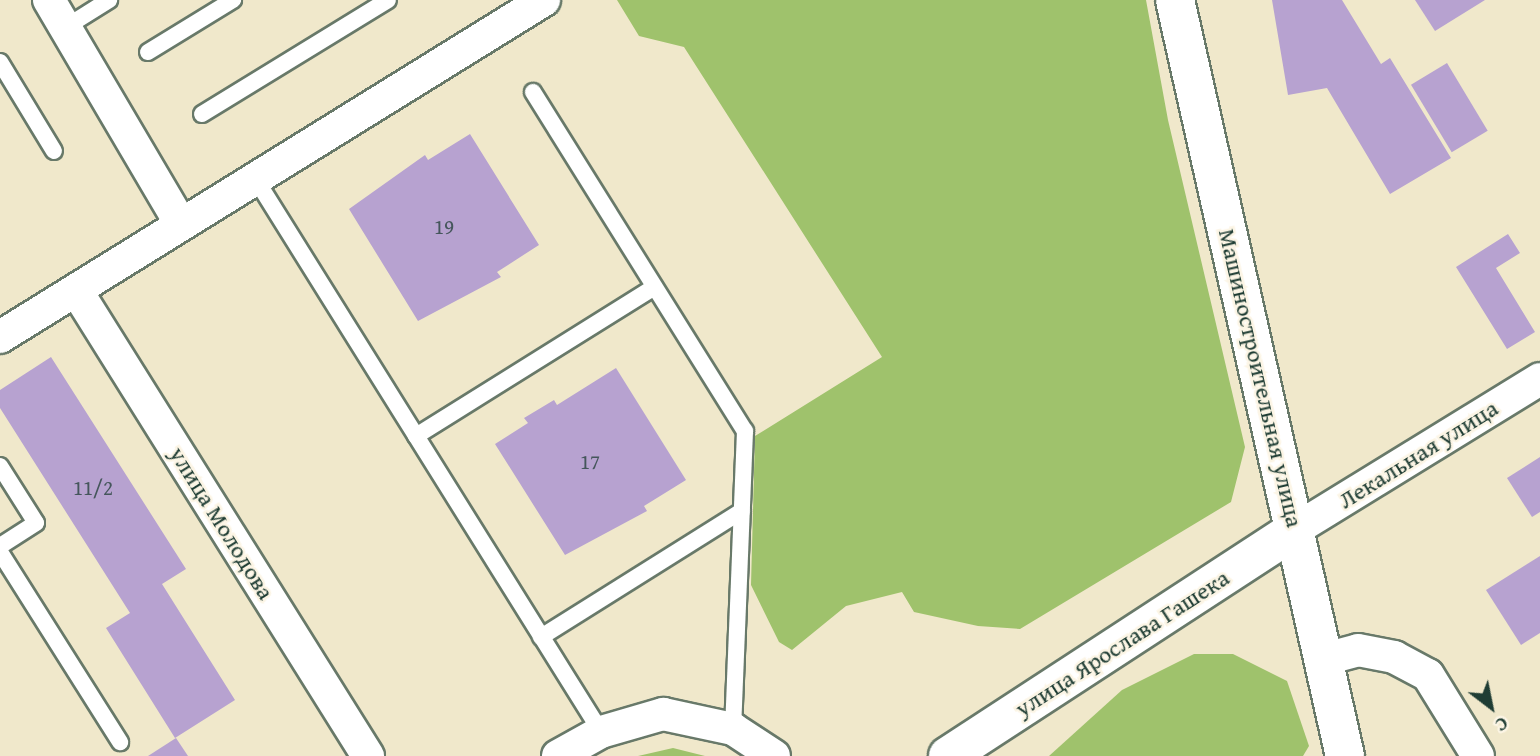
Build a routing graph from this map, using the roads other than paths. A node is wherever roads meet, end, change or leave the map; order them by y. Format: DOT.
graph roads {
  1 [pos="49,0"];
  2 [pos="109,0"];
  3 [pos="233,0"];
  4 [pos="388,0"];
  5 [pos="544,0"];
  6 [pos="1175,0"];
  7 [pos="66,27"];
  8 [pos="149,52"];
  9 [pos="0,62"];
  10 [pos="533,92"];
  11 [pos="202,114"];
  12 [pos="54,150"];
  13 [pos="255,178"];
  14 [pos="181,223"];
  15 [pos="654,287"];
  16 [pos="76,290"];
  17 [pos="0,337"];
  18 [pos="1540,379"];
  19 [pos="416,436"];
  20 [pos="0,466"];
  21 [pos="742,511"];
  22 [pos="1296,529"];
  23 [pos="0,545"];
  24 [pos="0,552"];
  25 [pos="541,637"];
  26 [pos="1325,659"];
  27 [pos="733,729"];
  28 [pos="601,732"];
  29 [pos="120,742"];
  30 [pos="368,756"];
  31 [pos="558,756"];
  32 [pos="774,756"];
  33 [pos="948,756"];
  34 [pos="1345,756"];
  35 [pos="1478,756"];
  1 -- 7 [label="street"];
  2 -- 7 [label="lane"];
  3 -- 8 [label="lane"];
  4 -- 11 [label="lane"];
  5 -- 13 [label="street"];
  6 -- 22 [label="main road, Машиностроительная улица"];
  7 -- 14 [label="street"];
  9 -- 12 [label="lane"];
  10 -- 15 [label="lane"];
  13 -- 14 [label="street"];
  13 -- 19 [label="lane"];
  14 -- 16 [label="street"];
  15 -- 19 [label="lane"];
  15 -- 21 [label="lane"];
  16 -- 17 [label="street"];
  16 -- 30 [label="street, улица Молодова"];
  18 -- 22 [label="street, Лекальная улица"];
  19 -- 25 [label="lane"];
  20 -- 23 [label="lane"];
  21 -- 25 [label="lane"];
  21 -- 27 [label="lane"];
  22 -- 26 [label="main road, Машиностроительная улица"];
  22 -- 33 [label="main road, улица Ярослава Гашека"];
  24 -- 29 [label="lane"];
  25 -- 28 [label="lane"];
  26 -- 34 [label="main road, Машиностроительная улица"];
  26 -- 35 [label="street"];
  27 -- 28 [label="street"];
  27 -- 32 [label="street"];
  28 -- 31 [label="street"];
}
